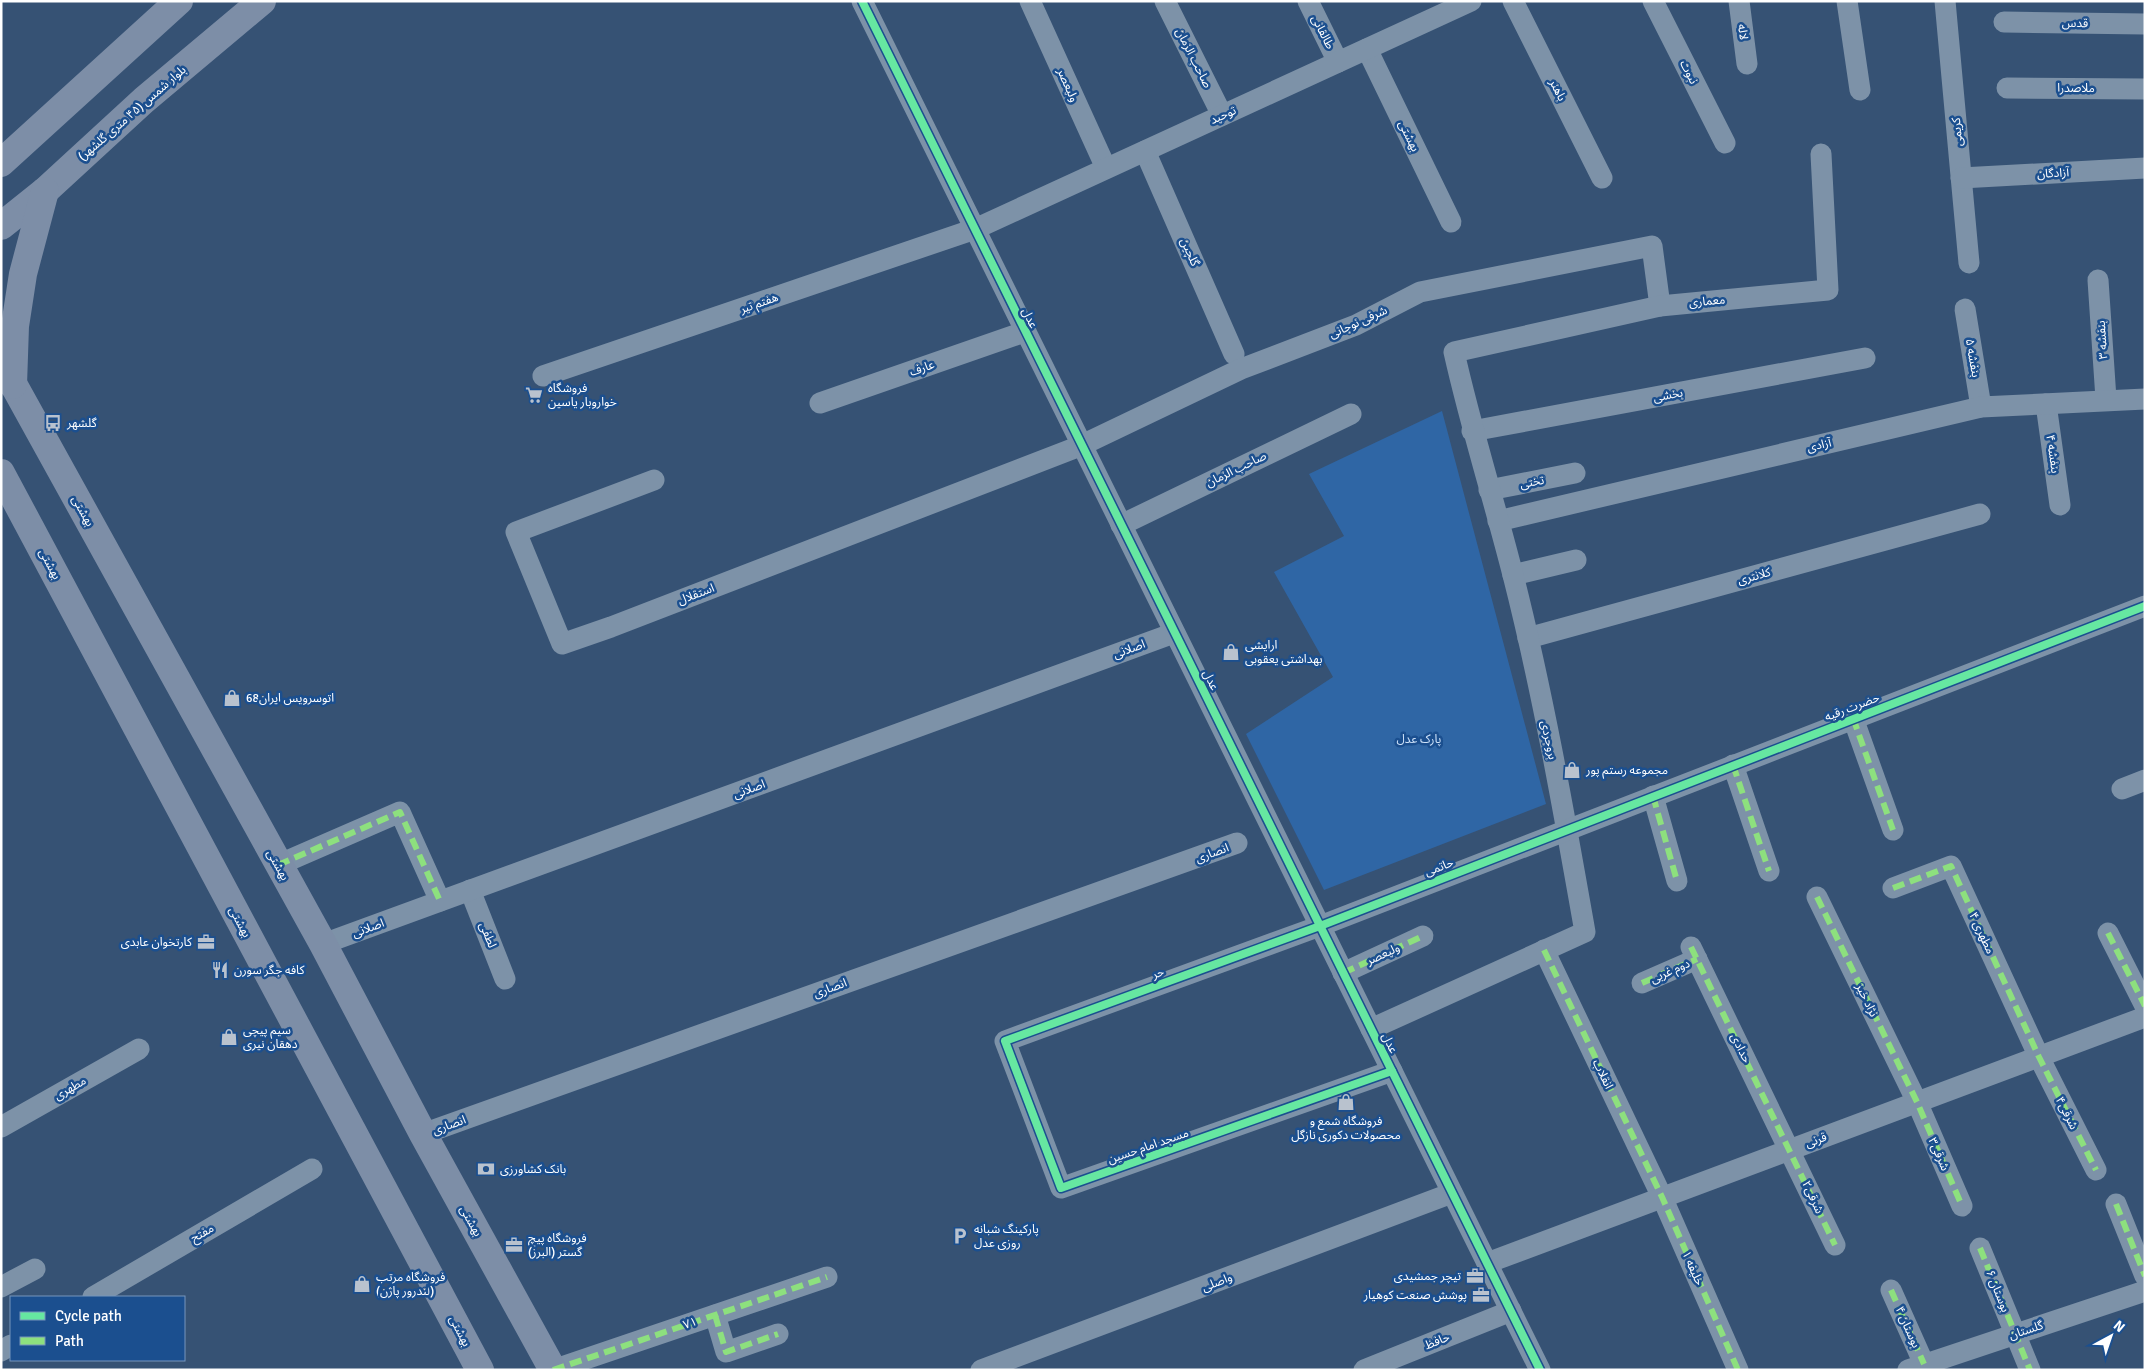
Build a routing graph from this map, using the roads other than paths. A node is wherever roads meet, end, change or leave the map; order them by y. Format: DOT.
graph roads {
  1 [pos="179,1"];
  2 [pos="262,1"];
  3 [pos="862,1"];
  4 [pos="1030,1"];
  5 [pos="1165,1"];
  6 [pos="1308,1"];
  7 [pos="1513,1"];
  8 [pos="1653,1"];
  9 [pos="1739,1"];
  10 [pos="1847,1"];
  11 [pos="1946,1"];
  12 [pos="1467,2"];
  13 [pos="2004,22"];
  14 [pos="2145,24"];
  15 [pos="1367,49"];
  16 [pos="1338,62"];
  17 [pos="1747,64"];
  18 [pos="2007,88"];
  19 [pos="2145,89"];
  20 [pos="1860,90"];
  21 [pos="72,98"];
  22 [pos="1222,115"];
  23 [pos="1,143"];
  24 [pos="1725,143"];
  25 [pos="1145,151"];
  26 [pos="1821,154"];
  27 [pos="1,164"];
  28 [pos="1106,168"];
  29 [pos="2145,168"];
  30 [pos="1602,178"];
  31 [pos="1961,178"];
  32 [pos="45,191"];
  33 [pos="1451,222"];
  34 [pos="1,226"];
  35 [pos="975,229"];
  36 [pos="1969,263"];
  37 [pos="2098,280"];
  38 [pos="1660,306"];
  39 [pos="1965,309"];
  40 [pos="1024,332"];
  41 [pos="1454,352"];
  42 [pos="1234,354"];
  43 [pos="1865,358"];
  44 [pos="7,374"];
  45 [pos="543,376"];
  46 [pos="2145,399"];
  47 [pos="2106,400"];
  48 [pos="820,403"];
  49 [pos="2046,404"];
  50 [pos="1981,407"];
  51 [pos="1351,414"];
  52 [pos="1472,431"];
  53 [pos="1080,446"];
  54 [pos="1,473"];
  55 [pos="1574,473"];
  56 [pos="654,480"];
  57 [pos="1489,490"];
  58 [pos="2060,505"];
  59 [pos="1980,514"];
  60 [pos="1498,521"];
  61 [pos="1121,525"];
  62 [pos="1576,560"];
  63 [pos="1513,575"];
  64 [pos="2145,606"];
  65 [pos="1174,633"];
  66 [pos="1528,638"];
  67 [pos="1853,718"];
  68 [pos="1732,765"];
  69 [pos="2145,780"];
  70 [pos="2122,789"];
  71 [pos="1653,796"];
  72 [pos="1567,829"];
  73 [pos="1893,830"];
  74 [pos="1237,843"];
  75 [pos="278,865"];
  76 [pos="1769,871"];
  77 [pos="1677,880"];
  78 [pos="1893,888"];
  79 [pos="470,890"];
  80 [pos="1817,897"];
  81 [pos="440,901"];
  82 [pos="1320,926"];
  83 [pos="2108,933"];
  84 [pos="1423,936"];
  85 [pos="323,944"];
  86 [pos="1544,950"];
  87 [pos="1694,953"];
  88 [pos="1343,973"];
  89 [pos="505,980"];
  90 [pos="1642,983"];
  91 [pos="2145,1006"];
  92 [pos="2145,1017"];
  93 [pos="1371,1029"];
  94 [pos="1005,1041"];
  95 [pos="139,1049"];
  96 [pos="2039,1056"];
  97 [pos="1392,1071"];
  98 [pos="1916,1102"];
  99 [pos="1,1127"];
  100 [pos="423,1134"];
  101 [pos="1790,1150"];
  102 [pos="312,1169"];
  103 [pos="2096,1170"];
  104 [pos="1452,1193"];
  105 [pos="1662,1198"];
  106 [pos="2116,1204"];
  107 [pos="1962,1206"];
  108 [pos="1835,1245"];
  109 [pos="1980,1248"];
  110 [pos="1487,1263"];
  111 [pos="35,1268"];
  112 [pos="2145,1276"];
  113 [pos="827,1277"];
  114 [pos="1,1288"];
  115 [pos="1891,1290"];
  116 [pos="2145,1291"];
  117 [pos="95,1296"];
  118 [pos="1510,1311"];
  119 [pos="714,1315"];
  120 [pos="778,1334"];
  121 [pos="2016,1334"];
  122 [pos="1916,1367"];
  123 [pos="480,1370"];
  124 [pos="553,1370"];
  125 [pos="981,1370"];
  126 [pos="1364,1370"];
  127 [pos="1540,1370"];
  128 [pos="1738,1370"];
  129 [pos="2030,1370"];
  1 -- 21 [label="main road"];
  2 -- 32 [label="main road, بلوار شمس (۴۵ متری گلشهر)"];
  3 -- 35 [label="street, عدل"];
  4 -- 28 [label="street, ولیعصر"];
  5 -- 22 [label="street, صاحب الزمان"];
  6 -- 16 [label="street, طالقانی"];
  7 -- 30 [label="street, باهنر"];
  8 -- 24 [label="street, نبوت"];
  9 -- 17 [label="street, لاله"];
  10 -- 20 [label="street"];
  11 -- 31 [label="street, کریمی"];
  12 -- 15 [label="street, توحید"];
  13 -- 14 [label="street, قدس"];
  15 -- 16 [label="street, توحید"];
  15 -- 33 [label="street, بهشتی"];
  16 -- 22 [label="street, توحید"];
  18 -- 19 [label="street, ملاصدرا"];
  21 -- 23 [label="main road"];
  21 -- 27 [label="main road"];
  22 -- 25 [label="street, توحید"];
  25 -- 28 [label="street, توحید"];
  25 -- 42 [label="street, گلچین"];
  26 -- 38 [label="street, معماری"];
  28 -- 35 [label="street, توحید"];
  29 -- 31 [label="street, آزادگان"];
  31 -- 36 [label="street, کریمی"];
  32 -- 34 [label="main road, بلوار شمس (۴۵ متری گلشهر)"];
  32 -- 44 [label="main road"];
  35 -- 40 [label="street, عدل"];
  35 -- 45 [label="street, هفتم تیر"];
  37 -- 47 [label="street, بنفشه ۳"];
  38 -- 41 [label="street, معماری"];
  38 -- 53 [label="street, شرفی نوجانی"];
  39 -- 50 [label="street, بنفشه ۵"];
  40 -- 48 [label="street, عارف"];
  40 -- 53 [label="street, عدل"];
  41 -- 52 [label="street, بروجردی"];
  43 -- 52 [label="street, بخشی"];
  44 -- 75 [label="main road, بهشتى"];
  46 -- 47 [label="street, آزادی"];
  47 -- 49 [label="street, آزادی"];
  49 -- 50 [label="street, آزادی"];
  49 -- 58 [label="street, بنفشه ۴"];
  50 -- 60 [label="street, آزادی"];
  51 -- 61 [label="street, صاحب الزمان"];
  52 -- 57 [label="street, بروجردی"];
  53 -- 56 [label="street, استقلال"];
  53 -- 61 [label="street, عدل"];
  54 -- 123 [label="main road, بهشتی"];
  55 -- 57 [label="street, تختی"];
  57 -- 60 [label="street, بروجردی"];
  59 -- 66 [label="street, کلانتری"];
  60 -- 63 [label="street, بروجردی"];
  61 -- 65 [label="street, عدل"];
  62 -- 63 [label="street"];
  63 -- 66 [label="street, بروجردی"];
  64 -- 67 [label="street, حضرت رقیه"];
  65 -- 79 [label="street, اصلانی"];
  65 -- 82 [label="street, عدل"];
  66 -- 72 [label="street, بروجردی"];
  67 -- 68 [label="street, حضرت رقیه"];
  67 -- 73 [label="street"];
  68 -- 71 [label="street, حضرت رقیه"];
  68 -- 76 [label="street"];
  69 -- 70 [label="street"];
  71 -- 72 [label="street, حضرت رقیه"];
  71 -- 77 [label="street"];
  72 -- 82 [label="street, حاتمی"];
  72 -- 86 [label="street, بروجردی"];
  74 -- 100 [label="street, انصاری"];
  75 -- 81 [label="street"];
  75 -- 85 [label="main road, بهشتى"];
  78 -- 96 [label="street, مطهری ۴"];
  79 -- 81 [label="street, اصلانی"];
  79 -- 89 [label="street, لطفی"];
  80 -- 98 [label="street, نژاد خیز"];
  81 -- 85 [label="street, اصلانی"];
  82 -- 88 [label="street, عدل"];
  82 -- 94 [label="street, حر"];
  83 -- 91 [label="street"];
  84 -- 88 [label="street, ولیعصر"];
  85 -- 100 [label="main road, بهشتى"];
  86 -- 93 [label="street, بروجردی"];
  86 -- 105 [label="street, انقلاب"];
  87 -- 90 [label="street, دوم غربی"];
  87 -- 101 [label="street, حدادی"];
  88 -- 93 [label="street, عدل"];
  92 -- 96 [label="street, قرنی"];
  93 -- 97 [label="street, عدل"];
  94 -- 97 [label="street, مسجد امام حسین"];
  95 -- 99 [label="street, مطهری"];
  96 -- 98 [label="street, قرنی"];
  96 -- 103 [label="street, ۴شرقی"];
  97 -- 104 [label="street, عدل"];
  98 -- 101 [label="street, قرنی"];
  98 -- 107 [label="street, ۳شرقی"];
  100 -- 124 [label="main road, بهشتى"];
  101 -- 105 [label="street, قرنی"];
  101 -- 108 [label="street, ۲شرقی"];
  102 -- 117 [label="street, مفتح"];
  104 -- 110 [label="street, عدل"];
  104 -- 125 [label="street, واصلی"];
  105 -- 110 [label="street, قرنی"];
  105 -- 128 [label="street, خلیفه ۱"];
  106 -- 112 [label="street"];
  109 -- 121 [label="street, بوستان ۶"];
  110 -- 118 [label="street, عدل"];
  111 -- 114 [label="street"];
  113 -- 119 [label="street, ۷۱"];
  115 -- 122 [label="street, بوستان ۴"];
  116 -- 121 [label="street, گلستان"];
  118 -- 126 [label="street, حافظ"];
  118 -- 127 [label="street, عدل"];
  119 -- 120 [label="street"];
  119 -- 124 [label="street, ۷۱"];
  121 -- 122 [label="street, گلستان"];
  121 -- 129 [label="street, بوستان ۶"];
}
